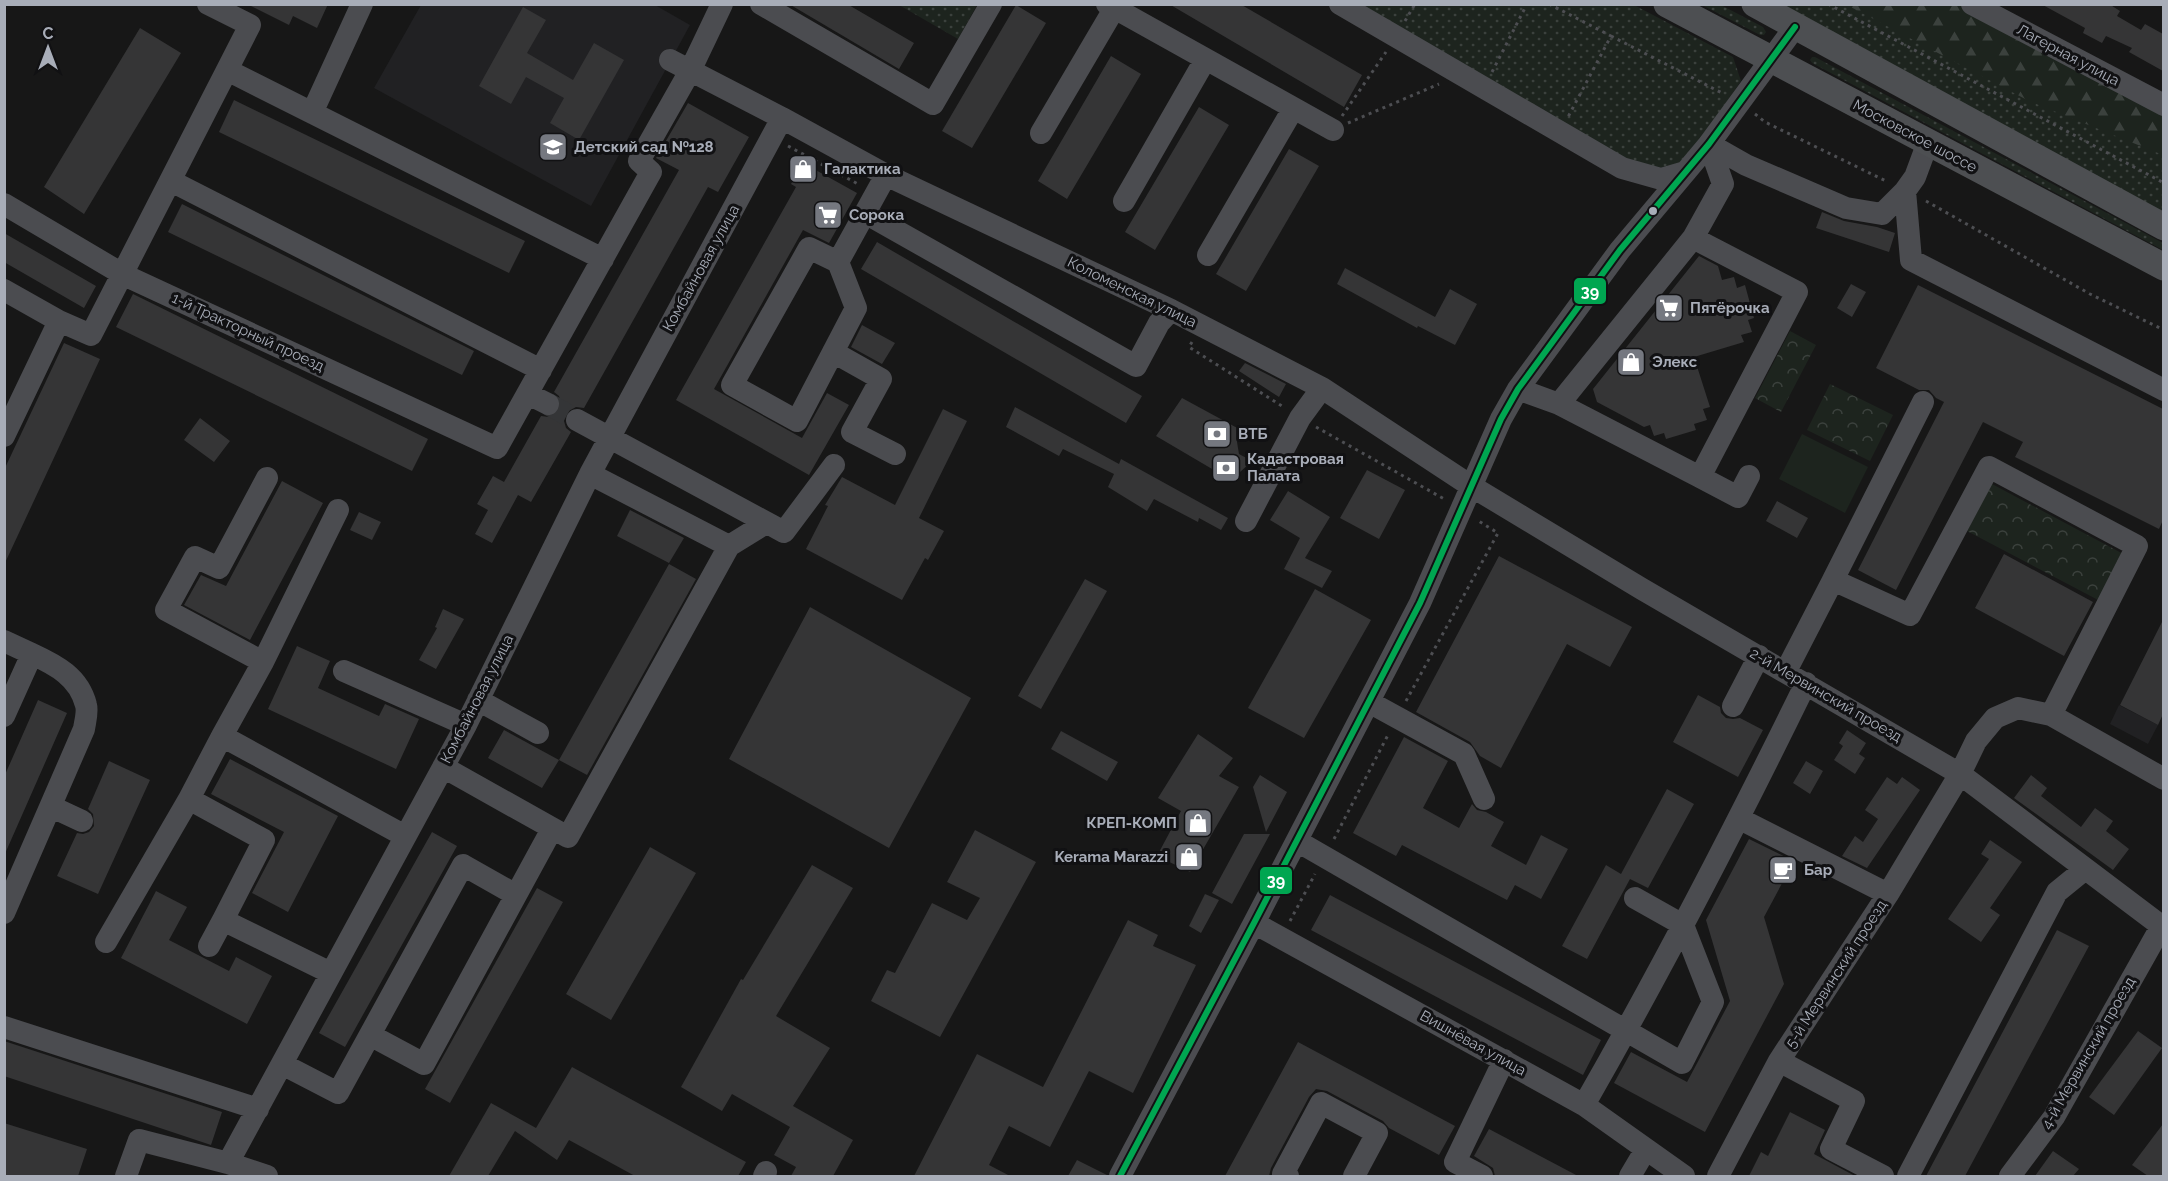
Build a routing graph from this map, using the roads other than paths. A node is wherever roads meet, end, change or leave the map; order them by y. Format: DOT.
graph roads {
  1 [pos="208,4"];
  2 [pos="362,4"];
  3 [pos="722,4"];
  4 [pos="761,4"];
  5 [pos="991,4"];
  6 [pos="1340,4"];
  7 [pos="1667,4"];
  8 [pos="1755,4"];
  9 [pos="1972,4"];
  10 [pos="1111,7"];
  11 [pos="1796,27"];
  12 [pos="1771,59"];
  13 [pos="670,60"];
  14 [pos="1205,60"];
  15 [pos="226,70"];
  16 [pos="690,71"];
  17 [pos="2163,105"];
  18 [pos="1293,108"];
  19 [pos="312,113"];
  20 [pos="777,127"];
  21 [pos="1333,130"];
  22 [pos="1041,133"];
  23 [pos="1928,142"];
  24 [pos="1709,144"];
  25 [pos="1685,172"];
  26 [pos="171,181"];
  27 [pos="1905,191"];
  28 [pos="875,194"];
  29 [pos="1124,201"];
  30 [pos="4,204"];
  31 [pos="2163,227"];
  32 [pos="1693,238"];
  33 [pos="1208,255"];
  34 [pos="603,259"];
  35 [pos="838,262"];
  36 [pos="2163,267"];
  37 [pos="124,274"];
  38 [pos="4,290"];
  39 [pos="1165,317"];
  40 [pos="60,321"];
  41 [pos="833,352"];
  42 [pos="541,370"];
  43 [pos="1322,388"];
  44 [pos="1518,389"];
  45 [pos="2163,390"];
  46 [pos="1923,402"];
  47 [pos="1559,404"];
  48 [pos="577,420"];
  49 [pos="4,436"];
  50 [pos="610,437"];
  51 [pos="895,454"];
  52 [pos="834,465"];
  53 [pos="590,474"];
  54 [pos="1749,476"];
  55 [pos="1700,477"];
  56 [pos="267,478"];
  57 [pos="1471,486"];
  58 [pos="338,510"];
  59 [pos="1246,521"];
  60 [pos="766,523"];
  61 [pos="729,546"];
  62 [pos="1833,580"];
  63 [pos="4,641"];
  64 [pos="32,654"];
  65 [pos="1759,656"];
  66 [pos="263,662"];
  67 [pos="344,671"];
  68 [pos="1786,671"];
  69 [pos="1806,683"];
  70 [pos="478,700"];
  71 [pos="1369,702"];
  72 [pos="1733,706"];
  73 [pos="2050,715"];
  74 [pos="4,716"];
  75 [pos="466,725"];
  76 [pos="538,733"];
  77 [pos="222,736"];
  78 [pos="443,767"];
  79 [pos="1960,774"];
  80 [pos="2162,775"];
  81 [pos="189,799"];
  82 [pos="1484,799"];
  83 [pos="52,807"];
  84 [pos="1740,819"];
  85 [pos="82,821"];
  86 [pos="552,829"];
  87 [pos="405,836"];
  88 [pos="1297,841"];
  89 [pos="2084,870"];
  90 [pos="1888,894"];
  91 [pos="516,895"];
  92 [pos="1635,898"];
  93 [pos="4,914"];
  94 [pos="223,920"];
  95 [pos="1254,923"];
  96 [pos="1683,925"];
  97 [pos="2162,928"];
  98 [pos="106,942"];
  99 [pos="209,946"];
  100 [pos="331,973"];
  101 [pos="4,1027"];
  102 [pos="1626,1032"];
  103 [pos="370,1035"];
  104 [pos="1504,1060"];
  105 [pos="1779,1061"];
  106 [pos="282,1064"];
  107 [pos="1584,1105"];
  108 [pos="258,1108"];
  109 [pos="1646,1149"];
  110 [pos="228,1164"];
  111 [pos="126,1176"];
  112 [pos="267,1176"];
  113 [pos="1120,1176"];
  114 [pos="1288,1176"];
  115 [pos="1354,1176"];
  116 [pos="1482,1176"];
  117 [pos="1630,1176"];
  118 [pos="1684,1176"];
  119 [pos="1718,1176"];
  120 [pos="1883,1176"];
  121 [pos="1908,1176"];
  122 [pos="2010,1176"];
  1 -- 15 [label="street"];
  2 -- 19 [label="street"];
  3 -- 16 [label="street"];
  4 -- 5 [label="street"];
  6 -- 25 [label="street"];
  7 -- 12 [label="main road, Московское шоссе"];
  8 -- 11 [label="main road"];
  9 -- 17 [label="street, Лагерная улица"];
  10 -- 14 [label="street"];
  10 -- 22 [label="street"];
  11 -- 12 [label="street"];
  11 -- 31 [label="main road"];
  12 -- 23 [label="main road, Московское шоссе"];
  12 -- 24 [label="street"];
  13 -- 16 [label="street, Коломенская улица"];
  14 -- 18 [label="street"];
  14 -- 29 [label="street"];
  15 -- 19 [label="street"];
  15 -- 26 [label="street"];
  16 -- 20 [label="street, Коломенская улица"];
  16 -- 34 [label="street"];
  18 -- 21 [label="street"];
  18 -- 33 [label="street"];
  19 -- 34 [label="street"];
  20 -- 28 [label="street, Коломенская улица"];
  20 -- 50 [label="street, Комбайновая улица"];
  23 -- 27 [label="street"];
  23 -- 36 [label="main road, Московское шоссе"];
  24 -- 25 [label="street"];
  24 -- 27 [label="street"];
  24 -- 32 [label="street"];
  25 -- 44 [label="street"];
  26 -- 37 [label="street"];
  26 -- 42 [label="street"];
  27 -- 45 [label="street"];
  28 -- 35 [label="street"];
  28 -- 39 [label="street, Коломенская улица"];
  28 -- 39 [label="street"];
  30 -- 37 [label="street, 1-й Тракторный проезд"];
  32 -- 47 [label="street"];
  32 -- 55 [label="street"];
  34 -- 42 [label="street"];
  35 -- 41 [label="street"];
  35 -- 41 [label="street"];
  37 -- 40 [label="street"];
  37 -- 42 [label="street, 1-й Тракторный проезд"];
  38 -- 40 [label="street"];
  39 -- 43 [label="street, Коломенская улица"];
  40 -- 49 [label="street"];
  41 -- 51 [label="street"];
  43 -- 57 [label="street, Коломенская улица"];
  43 -- 59 [label="street"];
  44 -- 47 [label="street"];
  44 -- 57 [label="street"];
  46 -- 62 [label="street"];
  47 -- 55 [label="street"];
  48 -- 50 [label="street"];
  50 -- 53 [label="street, Комбайновая улица"];
  50 -- 60 [label="street"];
  52 -- 60 [label="street"];
  53 -- 61 [label="street"];
  53 -- 70 [label="street, Комбайновая улица"];
  54 -- 55 [label="street"];
  56 -- 66 [label="street"];
  57 -- 65 [label="street, 2-й Мервинский проезд"];
  57 -- 71 [label="street"];
  58 -- 66 [label="street"];
  60 -- 61 [label="street"];
  61 -- 86 [label="street"];
  62 -- 68 [label="street"];
  62 -- 73 [label="street"];
  63 -- 64 [label="street"];
  64 -- 74 [label="street"];
  64 -- 83 [label="street"];
  65 -- 68 [label="street, 2-й Мервинский проезд"];
  65 -- 72 [label="street"];
  66 -- 77 [label="street"];
  67 -- 75 [label="street"];
  68 -- 69 [label="street, 2-й Мервинский проезд"];
  69 -- 79 [label="street, 2-й Мервинский проезд"];
  69 -- 84 [label="street"];
  70 -- 75 [label="street, Комбайновая улица"];
  70 -- 76 [label="street"];
  71 -- 82 [label="street"];
  71 -- 88 [label="street"];
  73 -- 79 [label="street, 5-й Мервинский проезд"];
  73 -- 80 [label="street, 5-й Мервинский проезд"];
  75 -- 78 [label="street, Комбайновая улица"];
  77 -- 81 [label="street"];
  77 -- 87 [label="street"];
  78 -- 86 [label="street"];
  78 -- 87 [label="street, Комбайновая улица"];
  79 -- 89 [label="street, 2-й Мервинский проезд"];
  79 -- 90 [label="street, 5-й Мервинский проезд"];
  81 -- 94 [label="street"];
  81 -- 98 [label="street"];
  83 -- 85 [label="street"];
  83 -- 93 [label="street"];
  84 -- 90 [label="street"];
  84 -- 96 [label="street"];
  86 -- 91 [label="street"];
  87 -- 100 [label="street, Комбайновая улица"];
  88 -- 95 [label="street"];
  88 -- 102 [label="street"];
  89 -- 97 [label="street, 2-й Мервинский проезд"];
  89 -- 121 [label="street"];
  90 -- 105 [label="street, 5-й Мервинский проезд"];
  91 -- 103 [label="street"];
  91 -- 103 [label="street"];
  92 -- 96 [label="street"];
  94 -- 99 [label="street"];
  94 -- 100 [label="street"];
  95 -- 104 [label="street, Вишнёвая улица"];
  95 -- 113 [label="street"];
  96 -- 102 [label="street"];
  96 -- 102 [label="street"];
  97 -- 122 [label="street, 4-й Мервинский проезд"];
  100 -- 106 [label="street, Комбайновая улица"];
  101 -- 108 [label="street"];
  102 -- 107 [label="street"];
  103 -- 106 [label="street"];
  104 -- 107 [label="street, Вишнёвая улица"];
  104 -- 116 [label="street"];
  105 -- 119 [label="street, 5-й Мервинский проезд"];
  105 -- 120 [label="street"];
  106 -- 108 [label="street, Комбайновая улица"];
  107 -- 109 [label="street, Вишнёвая улица"];
  108 -- 110 [label="street, Комбайновая улица"];
  109 -- 117 [label="street"];
  109 -- 118 [label="street, Вишнёвая улица"];
  110 -- 111 [label="street"];
  110 -- 112 [label="street"];
  114 -- 115 [label="street"];
}
